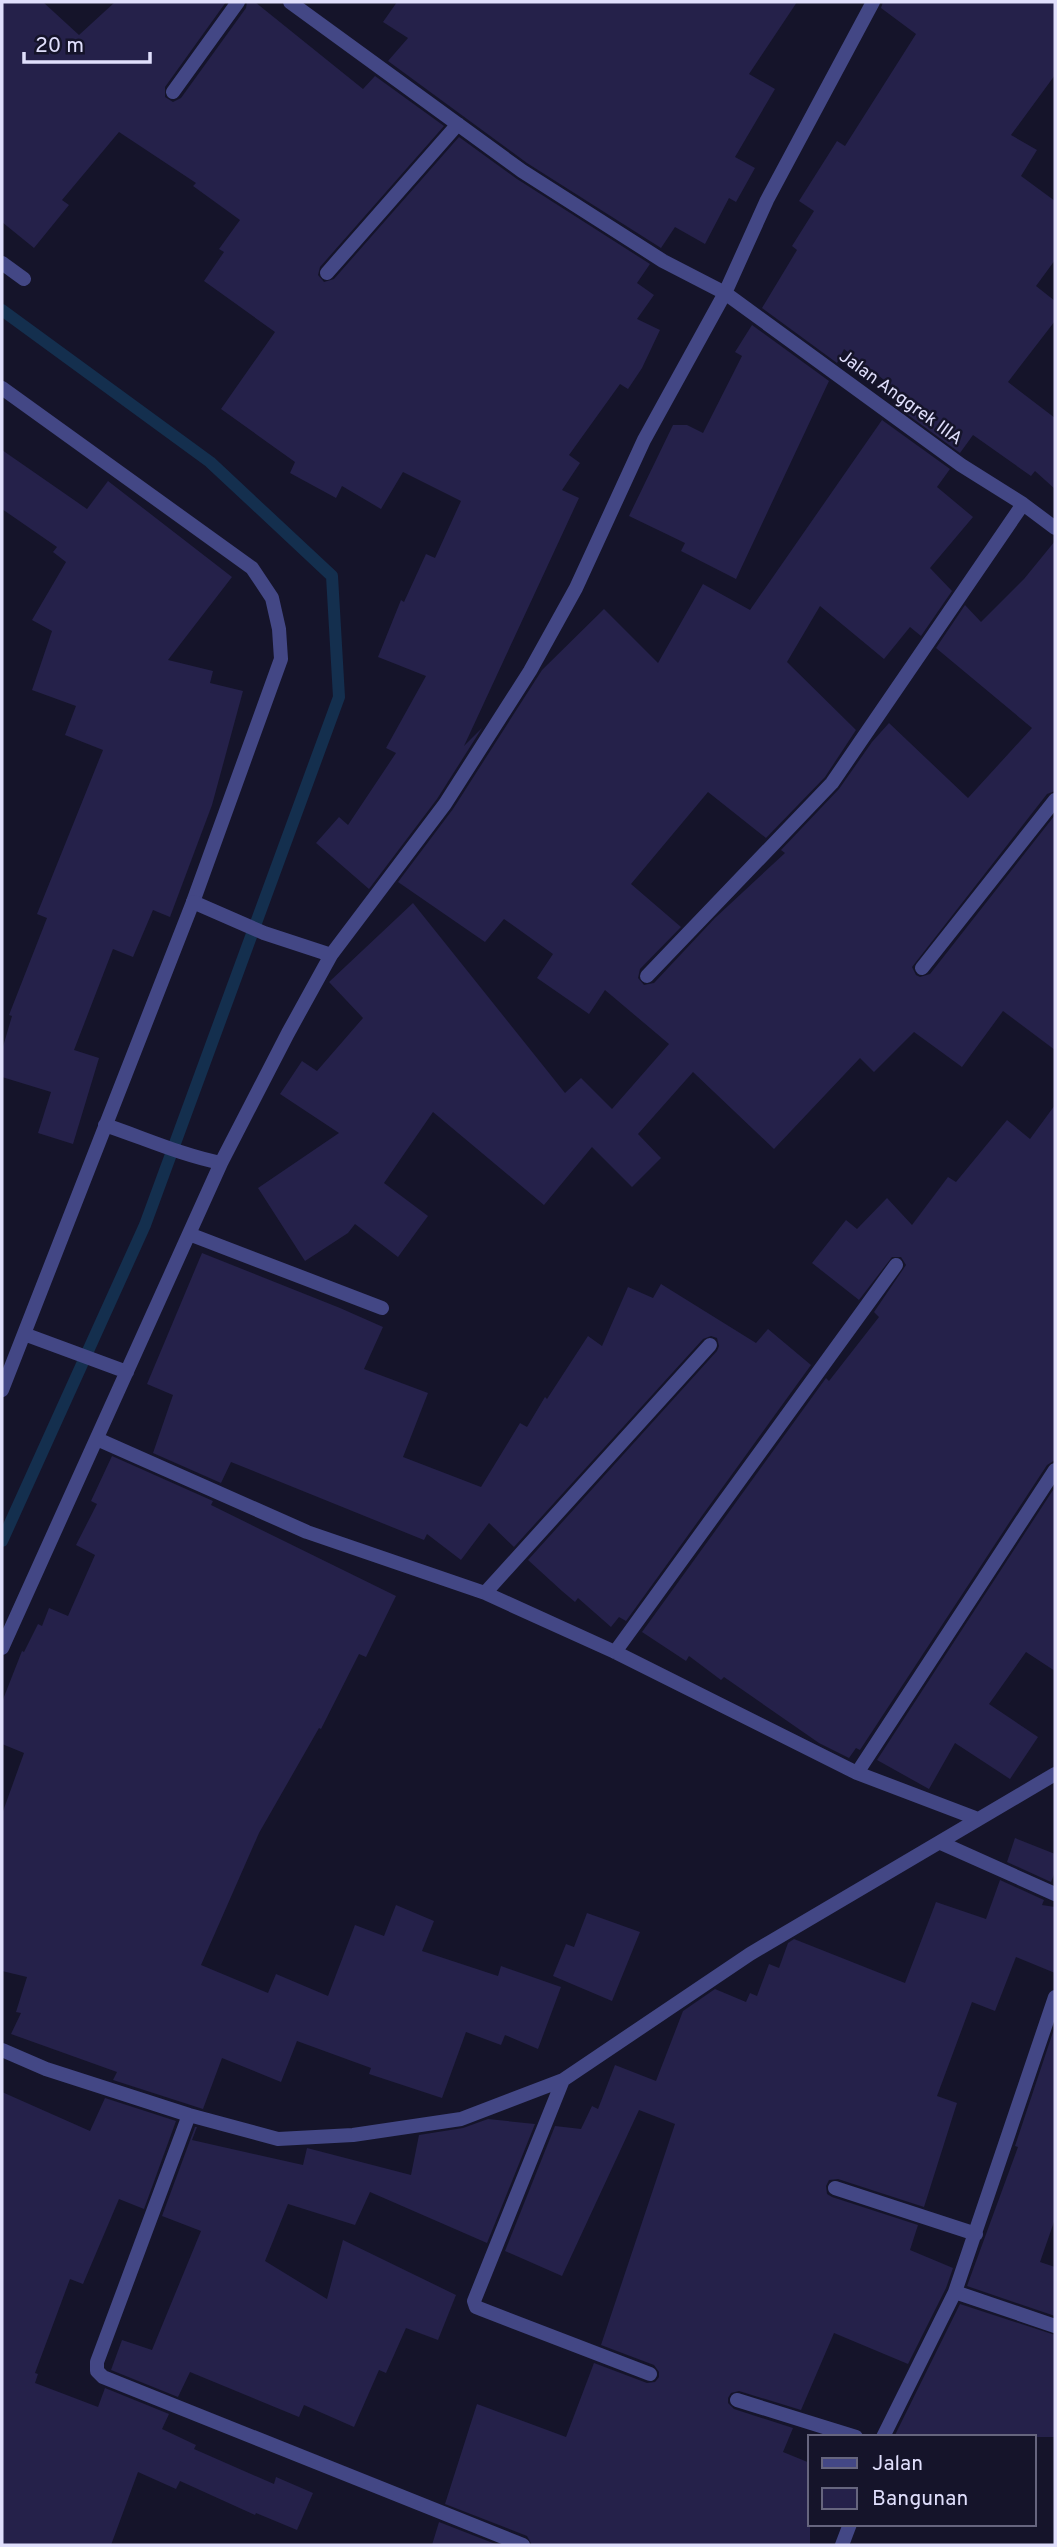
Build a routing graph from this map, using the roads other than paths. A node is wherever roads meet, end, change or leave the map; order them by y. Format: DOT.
graph roads {
  1 [pos="238,2"];
  2 [pos="290,2"];
  3 [pos="873,2"];
  4 [pos="173,92"];
  5 [pos="458,124"];
  6 [pos="2,263"];
  7 [pos="327,273"];
  8 [pos="24,279"];
  9 [pos="725,293"];
  10 [pos="2,388"];
  11 [pos="1023,504"];
  12 [pos="1055,528"];
  13 [pos="1055,800"];
  14 [pos="193,902"];
  15 [pos="331,955"];
  16 [pos="922,968"];
  17 [pos="647,976"];
  18 [pos="105,1125"];
  19 [pos="221,1163"];
  20 [pos="189,1234"];
  21 [pos="896,1265"];
  22 [pos="382,1308"];
  23 [pos="24,1334"];
  24 [pos="710,1345"];
  25 [pos="127,1373"];
  26 [pos="2,1391"];
  27 [pos="97,1439"];
  28 [pos="1055,1470"];
  29 [pos="485,1593"];
  30 [pos="2,1648"];
  31 [pos="615,1652"];
  32 [pos="857,1773"];
  33 [pos="1055,1774"];
  34 [pos="978,1819"];
  35 [pos="941,1843"];
  36 [pos="1055,1894"];
  37 [pos="1055,1997"];
  38 [pos="2,2050"];
  39 [pos="564,2080"];
  40 [pos="189,2115"];
  41 [pos="835,2188"];
  42 [pos="975,2234"];
  43 [pos="955,2292"];
  44 [pos="1055,2326"];
  45 [pos="650,2374"];
  46 [pos="737,2400"];
  47 [pos="850,2435"];
  48 [pos="884,2435"];
  49 [pos="849,2526"];
  50 [pos="523,2545"];
  51 [pos="842,2545"];
  1 -- 4 [label="street"];
  2 -- 5 [label="street, Jalan Anggrek IIIA"];
  3 -- 9 [label="street"];
  5 -- 7 [label="street"];
  5 -- 9 [label="street, Jalan Anggrek IIIA"];
  6 -- 8 [label="street"];
  9 -- 11 [label="street, Jalan Anggrek IIIA"];
  9 -- 15 [label="street"];
  10 -- 14 [label="street"];
  11 -- 12 [label="street, Jalan Anggrek IIIA"];
  11 -- 17 [label="street"];
  13 -- 16 [label="street"];
  14 -- 15 [label="street"];
  14 -- 18 [label="street"];
  15 -- 19 [label="street"];
  18 -- 19 [label="street"];
  18 -- 23 [label="street"];
  19 -- 20 [label="street"];
  20 -- 22 [label="street"];
  20 -- 25 [label="street"];
  21 -- 31 [label="street"];
  23 -- 25 [label="street"];
  23 -- 26 [label="street"];
  24 -- 29 [label="street"];
  25 -- 27 [label="street"];
  27 -- 29 [label="street"];
  27 -- 30 [label="street"];
  28 -- 32 [label="street"];
  29 -- 31 [label="street"];
  31 -- 32 [label="street"];
  32 -- 34 [label="street"];
  33 -- 34 [label="street"];
  34 -- 35 [label="street"];
  35 -- 36 [label="street"];
  35 -- 39 [label="street"];
  37 -- 42 [label="street"];
  38 -- 40 [label="street"];
  39 -- 40 [label="street"];
  39 -- 45 [label="street"];
  40 -- 50 [label="street"];
  41 -- 42 [label="street"];
  42 -- 43 [label="street"];
  43 -- 44 [label="street"];
  43 -- 48 [label="street"];
  46 -- 47 [label="street"];
  49 -- 51 [label="street"];
}
